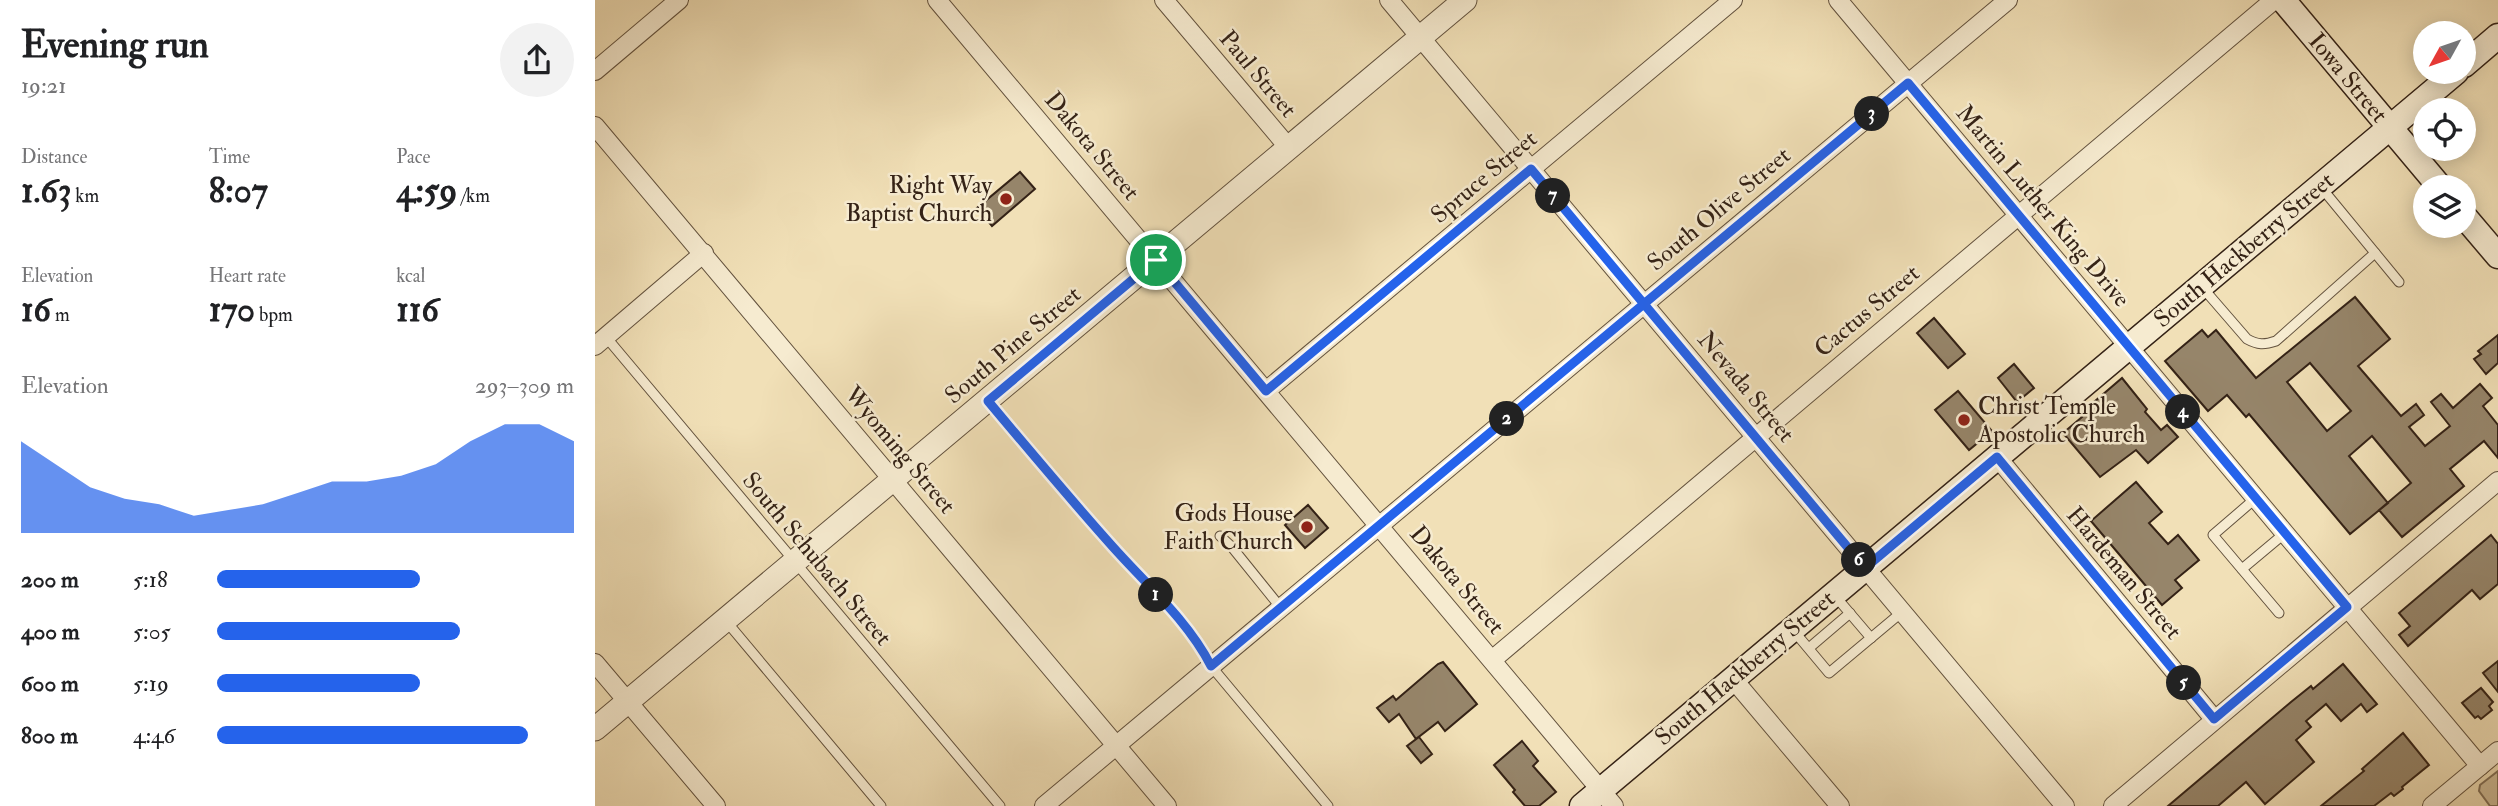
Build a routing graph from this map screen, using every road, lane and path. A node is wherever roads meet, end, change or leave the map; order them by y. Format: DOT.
graph roads {
  1 [pos="679,0"];
  2 [pos="937,0"];
  3 [pos="1164,0"];
  4 [pos="1389,0"];
  5 [pos="1465,0"];
  6 [pos="1733,0"];
  7 [pos="1837,0"];
  8 [pos="2007,0"];
  9 [pos="2274,0"];
  10 [pos="2283,0"];
  11 [pos="2498,36"];
  12 [pos="1420,37"];
  13 [pos="2476,55"];
  14 [pos="595,71"];
  15 [pos="1908,83"];
  16 [pos="2442,84"];
  17 [pos="595,126"];
  18 [pos="2390,127"];
  19 [pos="1289,148"];
  20 [pos="1531,169"];
  21 [pos="2430,175"];
  22 [pos="2320,186"];
  23 [pos="2019,216"];
  24 [pos="2476,230"];
  25 [pos="704,253"];
  26 [pos="2375,253"];
  27 [pos="2498,256"];
  28 [pos="1156,260"];
  29 [pos="2399,282"];
  30 [pos="2201,286"];
  31 [pos="1644,304"];
  32 [pos="601,342"];
  33 [pos="2129,346"];
  34 [pos="1266,391"];
  35 [pos="988,401"];
  36 [pos="1755,437"];
  37 [pos="1997,457"];
  38 [pos="894,480"];
  39 [pos="2498,481"];
  40 [pos="2256,498"];
  41 [pos="1379,526"];
  42 [pos="2285,533"];
  43 [pos="1220,536"];
  44 [pos="795,563"];
  45 [pos="1865,568"];
  46 [pos="2242,569"];
  47 [pos="1834,594"];
  48 [pos="2347,607"];
  49 [pos="1281,608"];
  50 [pos="1902,612"];
  51 [pos="1850,613"];
  52 [pos="2279,613"];
  53 [pos="726,621"];
  54 [pos="1792,629"];
  55 [pos="1871,638"];
  56 [pos="1809,649"];
  57 [pos="1492,660"];
  58 [pos="595,663"];
  59 [pos="1211,666"];
  60 [pos="1733,679"];
  61 [pos="627,702"];
  62 [pos="2214,719"];
  63 [pos="595,729"];
  64 [pos="1116,746"];
  65 [pos="2498,751"];
  66 [pos="2480,766"];
  67 [pos="1608,798"];
  68 [pos="716,806"];
  69 [pos="881,806"];
  70 [pos="1000,806"];
  71 [pos="1044,806"];
  72 [pos="1167,806"];
  73 [pos="1328,806"];
  74 [pos="1582,806"];
  75 [pos="1840,806"];
  76 [pos="2065,806"];
  77 [pos="2113,806"];
  78 [pos="2432,806"];
  1 -- 14 [label="street"];
  2 -- 28 [label="street, Dakota Street"];
  3 -- 19 [label="street, Paul Street"];
  4 -- 12 [label="street, Nevada Street"];
  5 -- 12 [label="street, South Pine Street"];
  6 -- 20 [label="street, Spruce Street"];
  7 -- 15 [label="street, Martin Luther King Drive"];
  8 -- 15 [label="street, South Olive Street"];
  9 -- 23 [label="street, Cactus Street"];
  10 -- 18 [label="main road, Iowa Street"];
  11 -- 13 [label="main road"];
  12 -- 19 [label="street, South Pine Street"];
  12 -- 20 [label="street, Nevada Street"];
  15 -- 23 [label="street, Martin Luther King Drive"];
  15 -- 31 [label="street, South Olive Street"];
  16 -- 18 [label="main road, South Hackberry Street"];
  17 -- 25 [label="street, Wyoming Street"];
  18 -- 21 [label="main road, Iowa Street"];
  18 -- 22 [label="main road, South Hackberry Street"];
  19 -- 28 [label="street, South Pine Street"];
  20 -- 31 [label="street, Nevada Street"];
  20 -- 34 [label="street, Spruce Street"];
  22 -- 26 [label="lane"];
  22 -- 30 [label="main road, South Hackberry Street"];
  23 -- 33 [label="street, Martin Luther King Drive"];
  23 -- 36 [label="street, Cactus Street"];
  24 -- 27 [label="main road"];
  25 -- 32 [label="street"];
  25 -- 38 [label="street, Wyoming Street"];
  26 -- 29 [label="lane"];
  26 -- 30 [label="lane"];
  28 -- 34 [label="street, Dakota Street"];
  28 -- 35 [label="street, South Pine Street"];
  30 -- 33 [label="main road, South Hackberry Street"];
  31 -- 36 [label="street, Nevada Street"];
  31 -- 41 [label="street, South Olive Street"];
  32 -- 44 [label="lane, South Schubach Street"];
  33 -- 37 [label="main road, South Hackberry Street"];
  33 -- 40 [label="street, Martin Luther King Drive"];
  34 -- 41 [label="street, Dakota Street"];
  35 -- 38 [label="street, South Pine Street"];
  35 -- 59 [label="lane"];
  36 -- 45 [label="street, Nevada Street"];
  36 -- 57 [label="street, Cactus Street"];
  37 -- 45 [label="main road, South Hackberry Street"];
  37 -- 62 [label="street, Hardeman Street"];
  38 -- 44 [label="street, South Pine Street"];
  38 -- 64 [label="street, Wyoming Street"];
  39 -- 48 [label="street"];
  40 -- 42 [label="street, Martin Luther King Drive"];
  40 -- 46 [label="lane"];
  41 -- 49 [label="street, South Olive Street"];
  41 -- 57 [label="street, Dakota Street"];
  42 -- 46 [label="lane"];
  42 -- 48 [label="street, Martin Luther King Drive"];
  43 -- 49 [label="lane"];
  44 -- 53 [label="street, South Pine Street"];
  44 -- 70 [label="lane, South Schubach Street"];
  45 -- 47 [label="main road, South Hackberry Street"];
  45 -- 50 [label="street, Nevada Street"];
  46 -- 52 [label="lane"];
  47 -- 51 [label="lane"];
  47 -- 54 [label="main road, South Hackberry Street"];
  48 -- 62 [label="street"];
  48 -- 66 [label="street, Martin Luther King Drive"];
  49 -- 59 [label="street, South Olive Street"];
  50 -- 55 [label="lane"];
  50 -- 76 [label="street, Nevada Street"];
  51 -- 55 [label="lane"];
  51 -- 56 [label="lane"];
  53 -- 61 [label="street, South Pine Street"];
  53 -- 69 [label="lane"];
  54 -- 56 [label="lane"];
  54 -- 60 [label="main road, South Hackberry Street"];
  55 -- 56 [label="lane"];
  57 -- 67 [label="street, Dakota Street"];
  58 -- 61 [label="street"];
  59 -- 64 [label="street, South Olive Street"];
  59 -- 73 [label="lane"];
  60 -- 67 [label="main road, South Hackberry Street"];
  60 -- 75 [label="street"];
  61 -- 63 [label="street, South Pine Street"];
  61 -- 68 [label="street"];
  62 -- 77 [label="street"];
  64 -- 71 [label="street, South Olive Street"];
  64 -- 72 [label="street, Wyoming Street"];
  65 -- 66 [label="street"];
  66 -- 78 [label="street"];
  67 -- 74 [label="main road, South Hackberry Street"];
}
